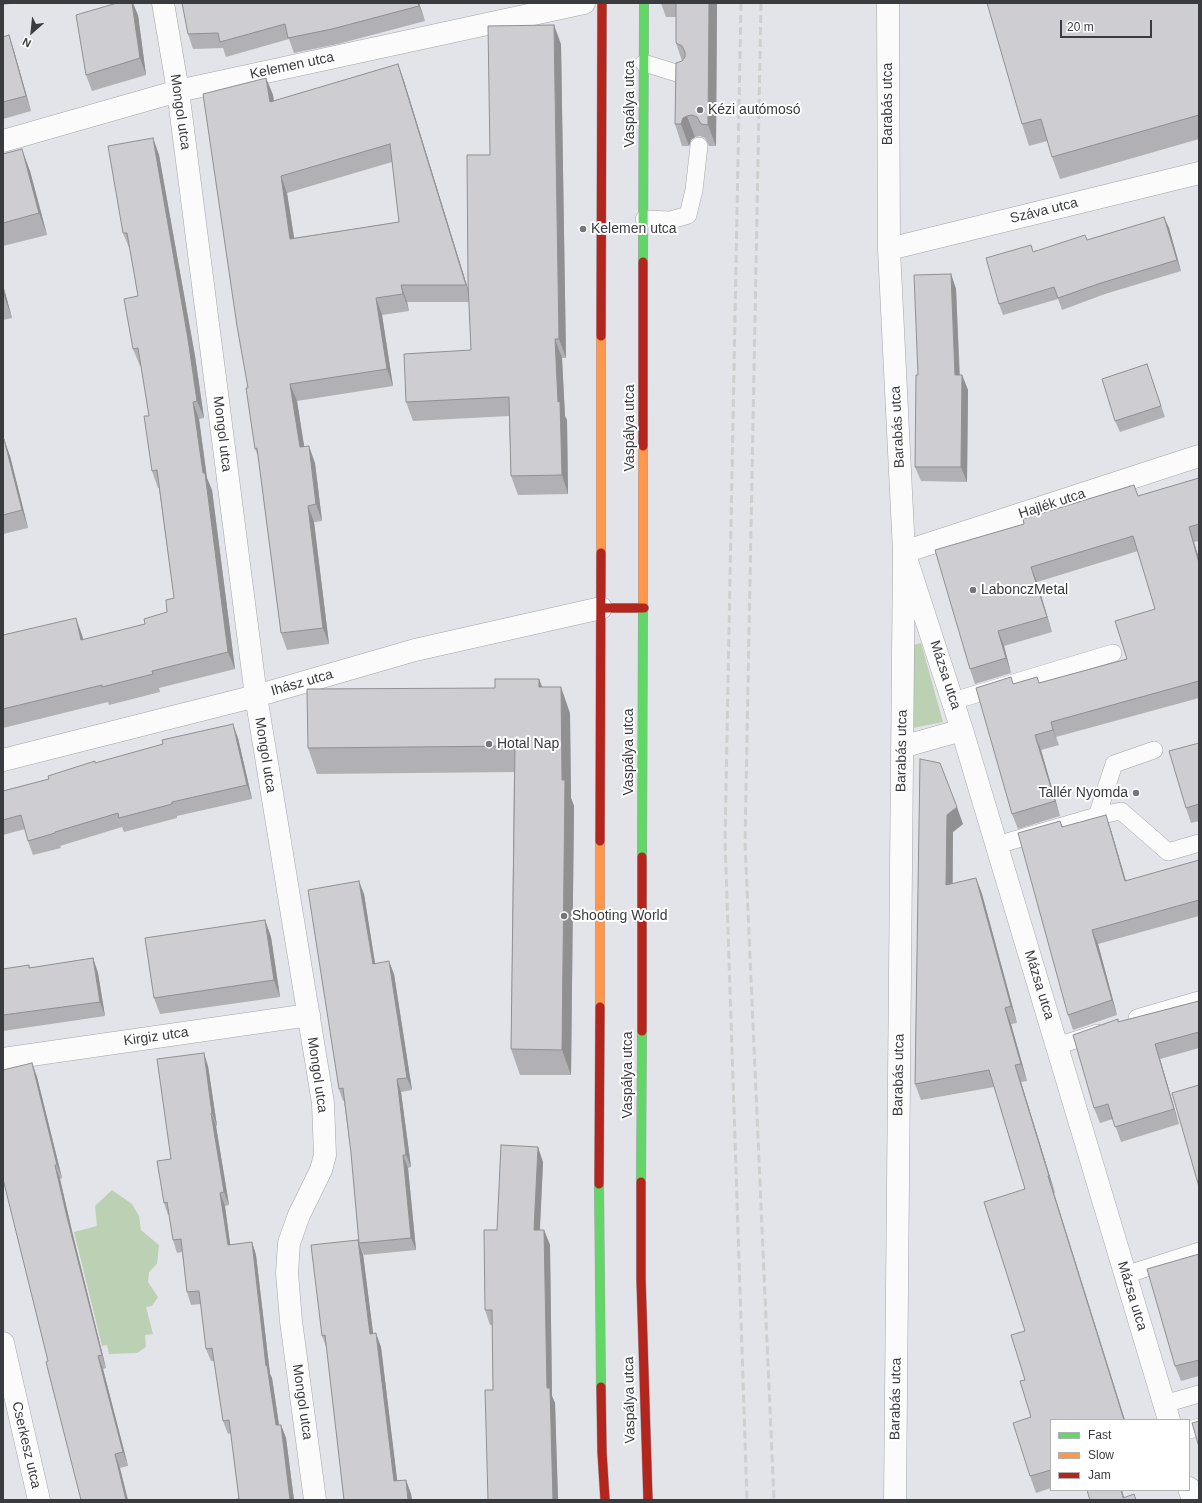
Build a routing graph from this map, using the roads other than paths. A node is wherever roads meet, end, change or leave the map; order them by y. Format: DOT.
graph roads {
  1 [pos="163,3"];
  2 [pos="584,3"];
  3 [pos="602,3"];
  4 [pos="644,3"];
  5 [pos="888,3"];
  6 [pos="644,63"];
  7 [pos="684,75"];
  8 [pos="178,91"];
  9 [pos="3,141"];
  10 [pos="699,146"];
  11 [pos="1199,173"];
  12 [pos="644,219"];
  13 [pos="889,249"];
  14 [pos="1199,456"];
  15 [pos="904,552"];
  16 [pos="601,608"];
  17 [pos="644,608"];
  18 [pos="1113,653"];
  19 [pos="256,696"];
  20 [pos="953,701"];
  21 [pos="962,730"];
  22 [pos="902,747"];
  23 [pos="1154,750"];
  24 [pos="3,760"];
  25 [pos="1097,816"];
  26 [pos="1199,843"];
  27 [pos="997,845"];
  28 [pos="1199,1000"];
  29 [pos="309,1015"];
  30 [pos="1057,1046"];
  31 [pos="3,1059"];
  32 [pos="1199,1251"];
  33 [pos="1126,1275"];
  34 [pos="3,1343"];
  35 [pos="1199,1394"];
  36 [pos="1166,1412"];
  37 [pos="39,1500"];
  38 [pos="315,1500"];
  39 [pos="604,1500"];
  40 [pos="648,1500"];
  41 [pos="895,1500"];
  1 -- 8 [label="street, Mongol utca"];
  2 -- 8 [label="street, Kelemen utca"];
  3 -- 16 [label="main road, Vaspálya utca"];
  4 -- 6 [label="main road, Vaspálya utca"];
  5 -- 13 [label="street, Barabás utca"];
  6 -- 7 [label="lane"];
  6 -- 12 [label="main road, Vaspálya utca"];
  8 -- 9 [label="street, Kelemen utca"];
  8 -- 19 [label="street, Mongol utca"];
  10 -- 12 [label="lane"];
  11 -- 13 [label="street, Száva utca"];
  12 -- 17 [label="main road, Vaspálya utca"];
  13 -- 15 [label="street, Barabás utca"];
  14 -- 15 [label="street, Hajlék utca"];
  15 -- 20 [label="street, Mázsa utca"];
  15 -- 22 [label="street, Barabás utca"];
  16 -- 17 [label="main road"];
  16 -- 19 [label="street, Ihász utca"];
  16 -- 39 [label="main road, Vaspálya utca"];
  17 -- 40 [label="main road, Vaspálya utca"];
  18 -- 20 [label="lane"];
  19 -- 24 [label="street, Ihász utca"];
  19 -- 29 [label="street, Mongol utca"];
  20 -- 21 [label="street, Mázsa utca"];
  21 -- 22 [label="street"];
  21 -- 27 [label="street, Mázsa utca"];
  22 -- 41 [label="street, Barabás utca"];
  23 -- 25 [label="lane"];
  25 -- 26 [label="lane"];
  25 -- 27 [label="lane"];
  27 -- 30 [label="street, Mázsa utca"];
  28 -- 30 [label="lane"];
  29 -- 31 [label="street, Kirgiz utca"];
  29 -- 38 [label="street, Mongol utca"];
  30 -- 33 [label="street, Mázsa utca"];
  32 -- 33 [label="lane"];
  33 -- 36 [label="street, Mázsa utca"];
  34 -- 37 [label="street, Cserkesz utca"];
  35 -- 36 [label="lane"];
}
